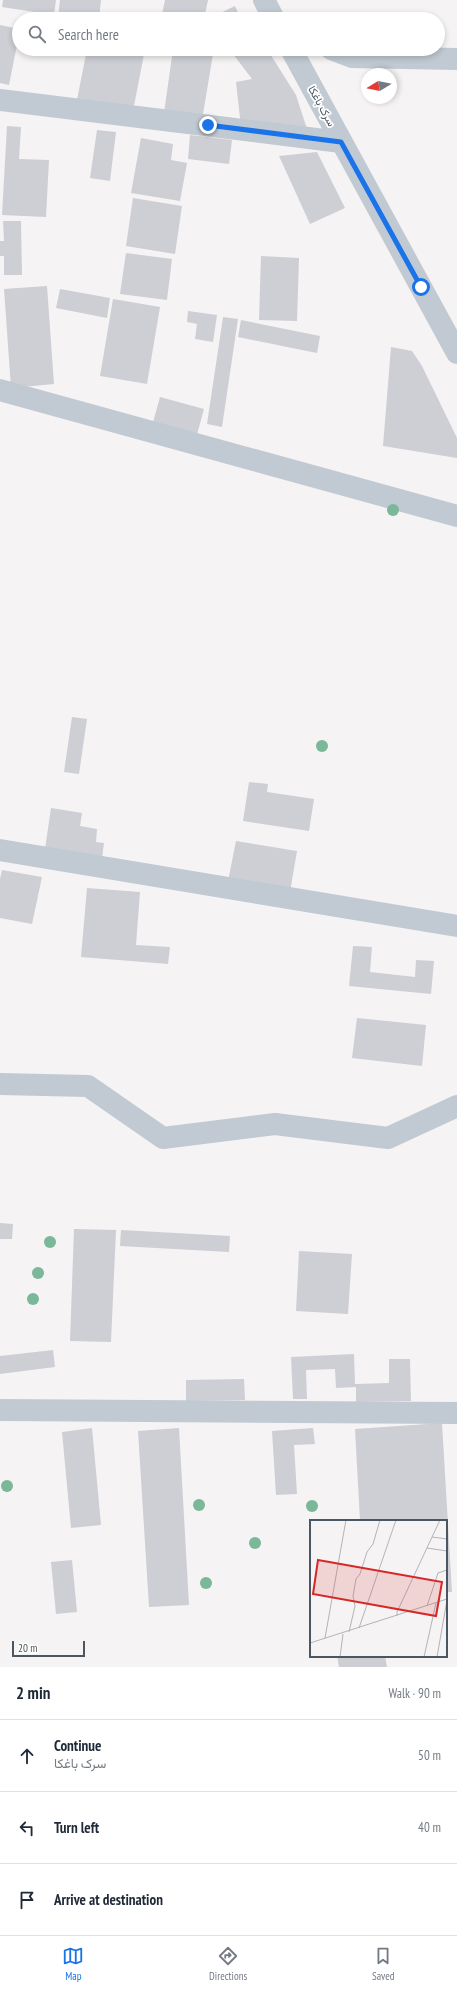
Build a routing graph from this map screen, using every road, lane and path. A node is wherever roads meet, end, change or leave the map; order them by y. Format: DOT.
graph roads {
  1 [pos="264,0"];
  2 [pos="270,12"];
  3 [pos="294,56"];
  4 [pos="349,56"];
  5 [pos="457,59"];
  6 [pos="0,100"];
  7 [pos="341,142"];
  8 [pos="457,353"];
  9 [pos="0,390"];
  10 [pos="457,516"];
  11 [pos="0,850"];
  12 [pos="457,926"];
  13 [pos="0,1084"];
  14 [pos="457,1106"];
  15 [pos="0,1410"];
  16 [pos="457,1413"];
  1 -- 2 [label="street"];
  3 -- 7 [label="street, سرک باغکا"];
  4 -- 5 [label="street"];
  6 -- 7 [label="street"];
  7 -- 8 [label="street, سرک باغکا"];
  9 -- 10 [label="street"];
  11 -- 12 [label="street"];
  13 -- 14 [label="street"];
  15 -- 16 [label="street"];
}
